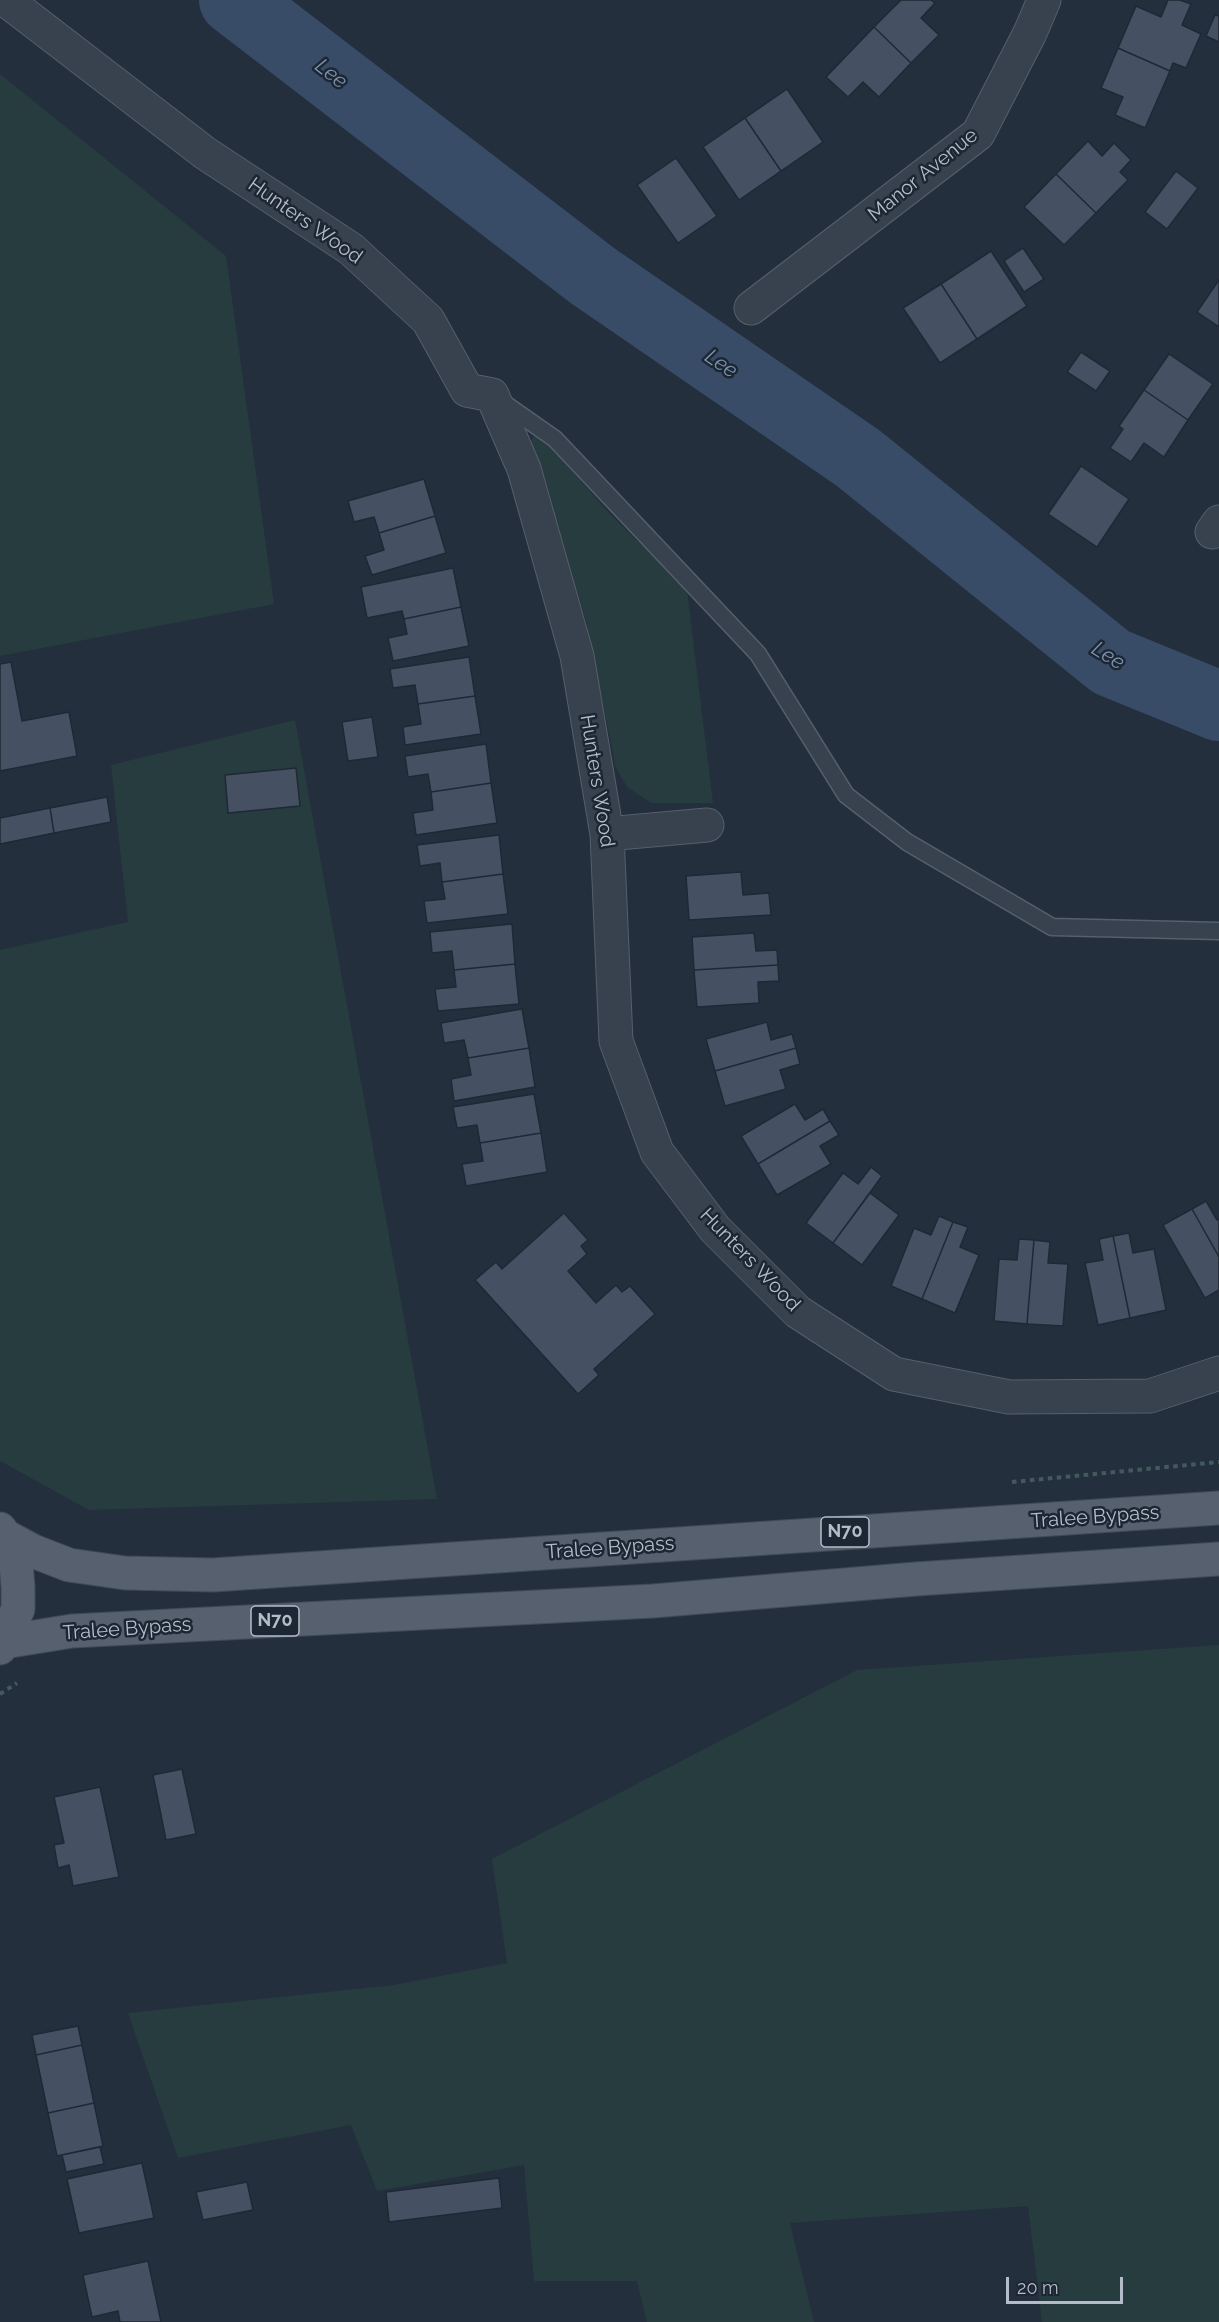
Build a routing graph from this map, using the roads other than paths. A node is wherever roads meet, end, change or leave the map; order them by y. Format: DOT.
graph roads {
  1 [pos="6,0"];
  2 [pos="1044,0"];
  3 [pos="751,308"];
  4 [pos="492,395"];
  5 [pos="707,825"];
  6 [pos="608,834"];
  7 [pos="1219,931"];
  8 [pos="1219,1373"];
  9 [pos="1219,1508"];
  10 [pos="3,1533"];
  11 [pos="1219,1559"];
  12 [pos="2,1645"];
  1 -- 4 [label="street, Hunters Wood"];
  2 -- 3 [label="street, Manor Avenue"];
  4 -- 6 [label="street, Hunters Wood"];
  4 -- 7 [label="lane"];
  5 -- 6 [label="street"];
  6 -- 8 [label="street, Hunters Wood"];
  9 -- 10 [label="main road, Tralee Bypass / N70"];
  10 -- 12 [label="main road, N70"];
  11 -- 12 [label="main road, Tralee Bypass / N70"];
}
